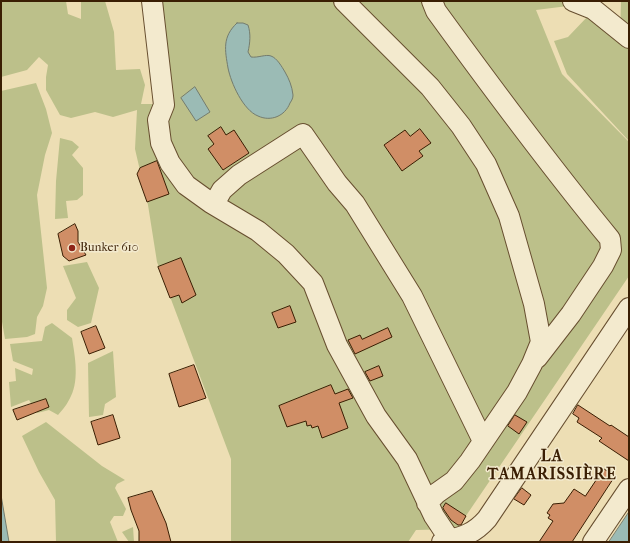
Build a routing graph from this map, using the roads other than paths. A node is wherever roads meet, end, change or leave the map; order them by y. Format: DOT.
graph roads {
  1 [pos="152,1"];
  2 [pos="344,1"];
  3 [pos="432,1"];
  4 [pos="572,1"];
  5 [pos="629,38"];
  6 [pos="214,204"];
  7 [pos="629,308"];
  8 [pos="532,364"];
  9 [pos="483,441"];
  10 [pos="629,489"];
  11 [pos="427,503"];
  12 [pos="446,541"];
  13 [pos="593,542"];
  1 -- 6 [label="street"];
  2 -- 8 [label="street"];
  3 -- 8 [label="street"];
  4 -- 5 [label="street"];
  6 -- 9 [label="street"];
  6 -- 11 [label="street"];
  7 -- 12 [label="street"];
  8 -- 9 [label="street"];
  9 -- 11 [label="street"];
  10 -- 13 [label="street"];
  11 -- 12 [label="street"];
}
